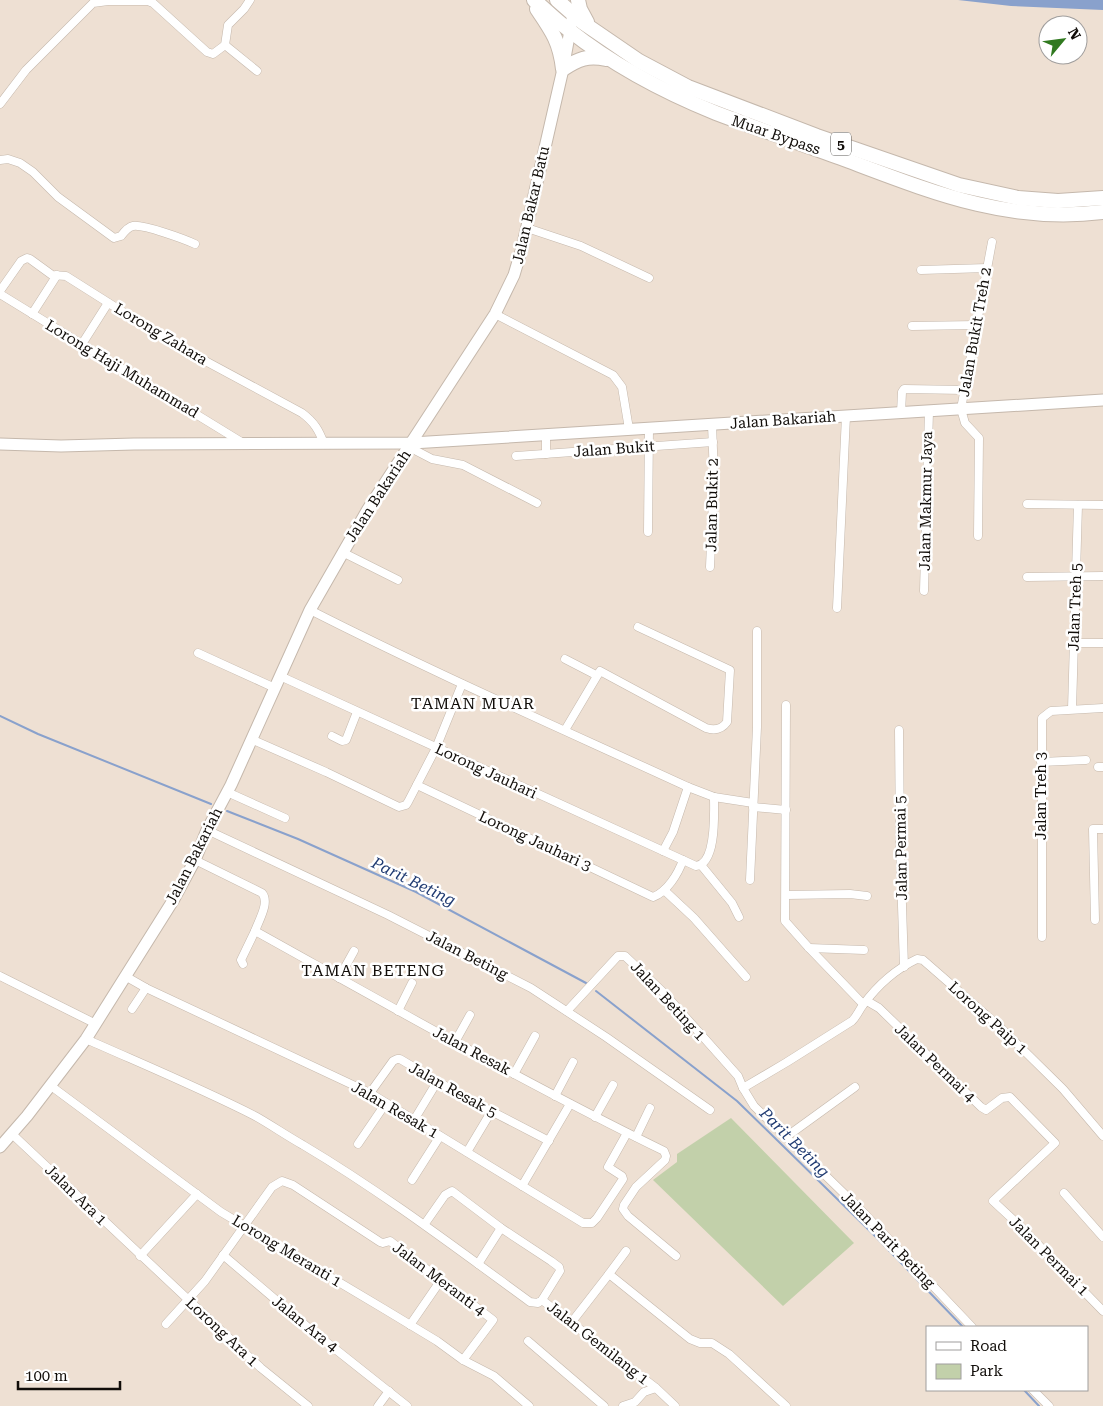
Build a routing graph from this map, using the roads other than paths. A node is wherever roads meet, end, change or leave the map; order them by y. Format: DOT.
graph roads {
  1 [pos="250,0"];
  2 [pos="530,0"];
  3 [pos="534,0"];
  4 [pos="557,0"];
  5 [pos="156,1"];
  6 [pos="94,2"];
  7 [pos="575,5"];
  8 [pos="569,30"];
  9 [pos="225,45"];
  10 [pos="609,59"];
  11 [pos="563,69"];
  12 [pos="257,71"];
  13 [pos="0,104"];
  14 [pos="0,160"];
  15 [pos="1103,198"];
  16 [pos="1103,212"];
  17 [pos="527,228"];
  18 [pos="992,242"];
  19 [pos="195,244"];
  20 [pos="987,268"];
  21 [pos="921,270"];
  22 [pos="57,275"];
  23 [pos="649,278"];
  24 [pos="0,293"];
  25 [pos="108,302"];
  26 [pos="32,314"];
  27 [pos="495,314"];
  28 [pos="977,325"];
  29 [pos="912,326"];
  30 [pos="82,344"];
  31 [pos="965,390"];
  32 [pos="1103,400"];
  33 [pos="961,409"];
  34 [pos="929,411"];
  35 [pos="901,413"];
  36 [pos="846,416"];
  37 [pos="712,424"];
  38 [pos="649,428"];
  39 [pos="629,429"];
  40 [pos="546,434"];
  41 [pos="712,442"];
  42 [pos="0,444"];
  43 [pos="245,444"];
  44 [pos="324,444"];
  45 [pos="410,445"];
  46 [pos="648,447"];
  47 [pos="546,454"];
  48 [pos="516,456"];
  49 [pos="536,503"];
  50 [pos="1027,504"];
  51 [pos="1078,505"];
  52 [pos="1103,505"];
  53 [pos="648,532"];
  54 [pos="978,536"];
  55 [pos="342,552"];
  56 [pos="710,567"];
  57 [pos="1076,576"];
  58 [pos="1103,576"];
  59 [pos="1027,577"];
  60 [pos="398,580"];
  61 [pos="924,592"];
  62 [pos="837,608"];
  63 [pos="310,610"];
  64 [pos="638,626"];
  65 [pos="757,631"];
  66 [pos="1074,643"];
  67 [pos="1103,643"];
  68 [pos="198,654"];
  69 [pos="565,659"];
  70 [pos="598,673"];
  71 [pos="280,676"];
  72 [pos="462,684"];
  73 [pos="275,688"];
  74 [pos="786,705"];
  75 [pos="1103,708"];
  76 [pos="1072,709"];
  77 [pos="357,712"];
  78 [pos="565,730"];
  79 [pos="899,730"];
  80 [pos="332,736"];
  81 [pos="251,739"];
  82 [pos="436,748"];
  83 [pos="1086,760"];
  84 [pos="1041,762"];
  85 [pos="417,784"];
  86 [pos="688,788"];
  87 [pos="227,792"];
  88 [pos="714,797"];
  89 [pos="753,805"];
  90 [pos="786,810"];
  91 [pos="285,818"];
  92 [pos="1103,829"];
  93 [pos="207,830"];
  94 [pos="663,851"];
  95 [pos="195,860"];
  96 [pos="683,860"];
  97 [pos="701,865"];
  98 [pos="750,880"];
  99 [pos="664,890"];
  100 [pos="786,895"];
  101 [pos="867,896"];
  102 [pos="739,917"];
  103 [pos="1096,920"];
  104 [pos="255,931"];
  105 [pos="1042,937"];
  106 [pos="808,948"];
  107 [pos="864,950"];
  108 [pos="354,951"];
  109 [pos="243,964"];
  110 [pos="904,966"];
  111 [pos="0,976"];
  112 [pos="125,976"];
  113 [pos="746,977"];
  114 [pos="339,978"];
  115 [pos="412,983"];
  116 [pos="146,988"];
  117 [pos="865,1003"];
  118 [pos="132,1009"];
  119 [pos="398,1010"];
  120 [pos="567,1011"];
  121 [pos="470,1015"];
  122 [pos="96,1024"];
  123 [pos="535,1036"];
  124 [pos="86,1039"];
  125 [pos="455,1042"];
  126 [pos="573,1062"];
  127 [pos="514,1074"];
  128 [pos="437,1082"];
  129 [pos="613,1085"];
  130 [pos="51,1086"];
  131 [pos="854,1087"];
  132 [pos="743,1088"];
  133 [pos="370,1093"];
  134 [pos="555,1096"];
  135 [pos="386,1102"];
  136 [pos="570,1104"];
  137 [pos="650,1108"];
  138 [pos="710,1110"];
  139 [pos="491,1112"];
  140 [pos="595,1117"];
  141 [pos="414,1120"];
  142 [pos="627,1133"];
  143 [pos="12,1134"];
  144 [pos="440,1136"];
  145 [pos="1103,1136"];
  146 [pos="636,1137"];
  147 [pos="786,1137"];
  148 [pos="549,1141"];
  149 [pos="358,1144"];
  150 [pos="0,1147"];
  151 [pos="467,1152"];
  152 [pos="412,1180"];
  153 [pos="522,1186"];
  154 [pos="1064,1193"];
  155 [pos="197,1194"];
  156 [pos="994,1201"];
  157 [pos="424,1224"];
  158 [pos="244,1225"];
  159 [pos="501,1228"];
  160 [pos="1103,1237"];
  161 [pos="626,1251"];
  162 [pos="223,1255"];
  163 [pos="140,1256"];
  164 [pos="676,1256"];
  165 [pos="478,1264"];
  166 [pos="609,1274"];
  167 [pos="441,1280"];
  168 [pos="188,1300"];
  169 [pos="542,1300"];
  170 [pos="1103,1311"];
  171 [pos="571,1323"];
  172 [pos="166,1324"];
  173 [pos="410,1325"];
  174 [pos="971,1326"];
  175 [pos="528,1341"];
  176 [pos="463,1360"];
  177 [pos="656,1388"];
  178 [pos="390,1391"];
  179 [pos="1034,1391"];
  180 [pos="308,1406"];
  181 [pos="378,1406"];
  182 [pos="407,1406"];
  183 [pos="529,1406"];
  184 [pos="604,1406"];
  185 [pos="623,1406"];
  186 [pos="675,1406"];
  187 [pos="786,1406"];
  188 [pos="1050,1406"];
  1 -- 9 [label="street"];
  2 -- 11 [label="highway"];
  3 -- 8 [label="highway, Muar Bypass / 5"];
  4 -- 7 [label="highway, Muar Bypass / 5"];
  5 -- 6 [label="street"];
  5 -- 9 [label="street"];
  6 -- 13 [label="street"];
  7 -- 8 [label="main road, Jalan Bakar Batu"];
  7 -- 15 [label="highway, Muar Bypass / 5"];
  8 -- 10 [label="highway, Muar Bypass / 5"];
  8 -- 11 [label="main road, Jalan Bakar Batu"];
  9 -- 12 [label="street"];
  10 -- 11 [label="highway"];
  10 -- 16 [label="highway, Muar Bypass / 5"];
  11 -- 17 [label="main road, Jalan Bakar Batu"];
  14 -- 19 [label="street"];
  17 -- 23 [label="street"];
  17 -- 27 [label="main road, Jalan Bakar Batu"];
  18 -- 20 [label="street, Jalan Bukit Treh 2"];
  20 -- 21 [label="street"];
  20 -- 28 [label="street, Jalan Bukit Treh 2"];
  22 -- 24 [label="street, Lorong Zahara"];
  22 -- 25 [label="street, Lorong Zahara"];
  22 -- 26 [label="street"];
  24 -- 26 [label="street, Lorong Haji Muhammad"];
  25 -- 30 [label="street"];
  25 -- 44 [label="street, Lorong Zahara"];
  26 -- 30 [label="street, Lorong Haji Muhammad"];
  27 -- 39 [label="street"];
  27 -- 45 [label="main road, Jalan Bakar Batu"];
  28 -- 29 [label="street"];
  28 -- 31 [label="street, Jalan Bukit Treh 2"];
  30 -- 43 [label="street, Lorong Haji Muhammad"];
  31 -- 33 [label="street, Jalan Bukit Treh 2"];
  31 -- 35 [label="street"];
  32 -- 33 [label="main road, Jalan Bakariah"];
  33 -- 34 [label="main road, Jalan Bakariah"];
  33 -- 54 [label="street, Jalan Bukit Treh 2"];
  34 -- 35 [label="main road, Jalan Bakariah"];
  34 -- 61 [label="street, Jalan Makmur Jaya"];
  35 -- 36 [label="main road, Jalan Bakariah"];
  36 -- 37 [label="main road, Jalan Bakariah"];
  36 -- 62 [label="street"];
  37 -- 38 [label="main road, Jalan Bakariah"];
  37 -- 41 [label="street, Jalan Bukit 2"];
  38 -- 39 [label="main road, Jalan Bakariah"];
  38 -- 46 [label="street"];
  39 -- 40 [label="main road, Jalan Bakariah"];
  40 -- 45 [label="main road, Jalan Bakariah"];
  40 -- 47 [label="street"];
  41 -- 46 [label="street, Jalan Bukit"];
  41 -- 56 [label="street, Jalan Bukit 2"];
  42 -- 43 [label="main road"];
  43 -- 44 [label="main road"];
  44 -- 45 [label="main road"];
  45 -- 49 [label="street"];
  45 -- 55 [label="main road, Jalan Bakariah"];
  46 -- 47 [label="street, Jalan Bukit"];
  46 -- 53 [label="street"];
  47 -- 48 [label="street, Jalan Bukit"];
  50 -- 51 [label="street"];
  51 -- 52 [label="street"];
  51 -- 57 [label="street, Jalan Treh 5"];
  55 -- 60 [label="street"];
  55 -- 63 [label="main road, Jalan Bakariah"];
  57 -- 58 [label="street"];
  57 -- 59 [label="street"];
  57 -- 66 [label="street, Jalan Treh 5"];
  63 -- 71 [label="main road, Jalan Bakariah"];
  63 -- 72 [label="street"];
  64 -- 70 [label="street"];
  65 -- 89 [label="street"];
  66 -- 67 [label="street"];
  66 -- 76 [label="street, Jalan Treh 5"];
  68 -- 73 [label="street"];
  69 -- 70 [label="street"];
  70 -- 78 [label="street"];
  71 -- 73 [label="main road, Jalan Bakariah"];
  71 -- 77 [label="street, Lorong Jauhari"];
  72 -- 78 [label="street"];
  72 -- 82 [label="street"];
  73 -- 81 [label="main road, Jalan Bakariah"];
  74 -- 90 [label="street"];
  75 -- 76 [label="street, Jalan Treh 3"];
  76 -- 84 [label="street, Jalan Treh 3"];
  77 -- 80 [label="street"];
  77 -- 82 [label="street, Lorong Jauhari"];
  78 -- 86 [label="street"];
  79 -- 110 [label="street, Jalan Permai 5"];
  81 -- 85 [label="street"];
  81 -- 87 [label="main road, Jalan Bakariah"];
  82 -- 85 [label="street"];
  82 -- 94 [label="street, Lorong Jauhari"];
  83 -- 84 [label="street"];
  84 -- 105 [label="street, Jalan Treh 3"];
  85 -- 99 [label="street, Lorong Jauhari 3"];
  86 -- 88 [label="street"];
  86 -- 94 [label="street"];
  87 -- 91 [label="street"];
  87 -- 93 [label="main road, Jalan Bakariah"];
  88 -- 89 [label="street"];
  88 -- 97 [label="street"];
  89 -- 90 [label="street"];
  89 -- 98 [label="street"];
  90 -- 100 [label="street"];
  92 -- 103 [label="street"];
  93 -- 95 [label="main road, Jalan Bakariah"];
  93 -- 120 [label="street, Jalan Beting"];
  94 -- 96 [label="street, Lorong Jauhari"];
  95 -- 104 [label="street"];
  95 -- 112 [label="main road, Jalan Bakariah"];
  96 -- 97 [label="street, Lorong Jauhari"];
  96 -- 99 [label="street"];
  97 -- 102 [label="street"];
  99 -- 113 [label="street"];
  100 -- 101 [label="street"];
  100 -- 106 [label="street"];
  104 -- 109 [label="street"];
  104 -- 114 [label="street, Jalan Resak"];
  106 -- 107 [label="street"];
  106 -- 117 [label="street"];
  108 -- 114 [label="street"];
  110 -- 117 [label="street"];
  110 -- 145 [label="street, Lorong Paip 1"];
  111 -- 122 [label="street"];
  112 -- 116 [label="street, Jalan Resak 1"];
  112 -- 122 [label="main road, Jalan Bakariah"];
  114 -- 119 [label="street, Jalan Resak"];
  115 -- 119 [label="street"];
  116 -- 118 [label="street"];
  116 -- 133 [label="street, Jalan Resak 1"];
  117 -- 132 [label="street"];
  117 -- 156 [label="street, Jalan Permai 4"];
  119 -- 125 [label="street, Jalan Resak"];
  120 -- 132 [label="street, Jalan Beting 1"];
  120 -- 138 [label="street, Jalan Beting"];
  121 -- 125 [label="street"];
  122 -- 124 [label="main road, Jalan Bakariah"];
  123 -- 127 [label="street"];
  124 -- 130 [label="main road, Jalan Bakariah"];
  124 -- 157 [label="street"];
  125 -- 127 [label="street, Jalan Resak"];
  126 -- 134 [label="street"];
  127 -- 134 [label="street, Jalan Resak"];
  128 -- 133 [label="street, Jalan Resak 5"];
  128 -- 139 [label="street, Jalan Resak 5"];
  128 -- 141 [label="street"];
  129 -- 140 [label="street"];
  130 -- 143 [label="main road, Jalan Bakariah"];
  130 -- 155 [label="street, Lorong Meranti 1"];
  131 -- 147 [label="street"];
  132 -- 147 [label="street, Jalan Parit Beting"];
  133 -- 135 [label="street, Jalan Resak 1"];
  134 -- 136 [label="street, Jalan Resak"];
  135 -- 141 [label="street, Jalan Resak 1"];
  135 -- 149 [label="street"];
  136 -- 140 [label="street, Jalan Resak"];
  136 -- 148 [label="street"];
  137 -- 146 [label="street"];
  139 -- 148 [label="street, Jalan Resak 5"];
  139 -- 151 [label="street"];
  140 -- 142 [label="street, Jalan Resak"];
  141 -- 144 [label="street, Jalan Resak 1"];
  142 -- 146 [label="street, Jalan Resak"];
  142 -- 153 [label="street, Jalan Resak 1"];
  143 -- 150 [label="main road, Jalan Bakariah"];
  143 -- 163 [label="street, Jalan Ara 1"];
  144 -- 151 [label="street, Jalan Resak 1"];
  144 -- 152 [label="street"];
  146 -- 164 [label="street, Jalan Resak"];
  147 -- 174 [label="street, Jalan Parit Beting"];
  148 -- 153 [label="street"];
  151 -- 153 [label="street, Jalan Resak 1"];
  154 -- 160 [label="street"];
  155 -- 158 [label="street, Lorong Meranti 1"];
  155 -- 163 [label="street"];
  156 -- 170 [label="street, Jalan Permai 1"];
  157 -- 159 [label="street"];
  157 -- 165 [label="street"];
  158 -- 162 [label="street"];
  158 -- 167 [label="street, Jalan Meranti 4"];
  158 -- 173 [label="street, Lorong Meranti 1"];
  159 -- 165 [label="street"];
  159 -- 169 [label="street"];
  161 -- 166 [label="street"];
  162 -- 168 [label="street"];
  162 -- 178 [label="street, Jalan Ara 4"];
  163 -- 168 [label="street, Lorong Ara 1"];
  165 -- 169 [label="street"];
  166 -- 171 [label="street"];
  166 -- 187 [label="street"];
  167 -- 173 [label="street"];
  167 -- 176 [label="street, Jalan Meranti 4"];
  168 -- 172 [label="street"];
  168 -- 180 [label="street, Lorong Ara 1"];
  169 -- 171 [label="street, Jalan Gemilang 1"];
  171 -- 177 [label="street, Jalan Gemilang 1"];
  173 -- 176 [label="street, Lorong Meranti 1"];
  175 -- 184 [label="street"];
  176 -- 183 [label="street, Lorong Meranti 1"];
  177 -- 185 [label="street"];
  177 -- 186 [label="street, Jalan Gemilang 1"];
  178 -- 181 [label="street"];
  178 -- 182 [label="street, Jalan Ara 4"];
  179 -- 188 [label="street"];
}
